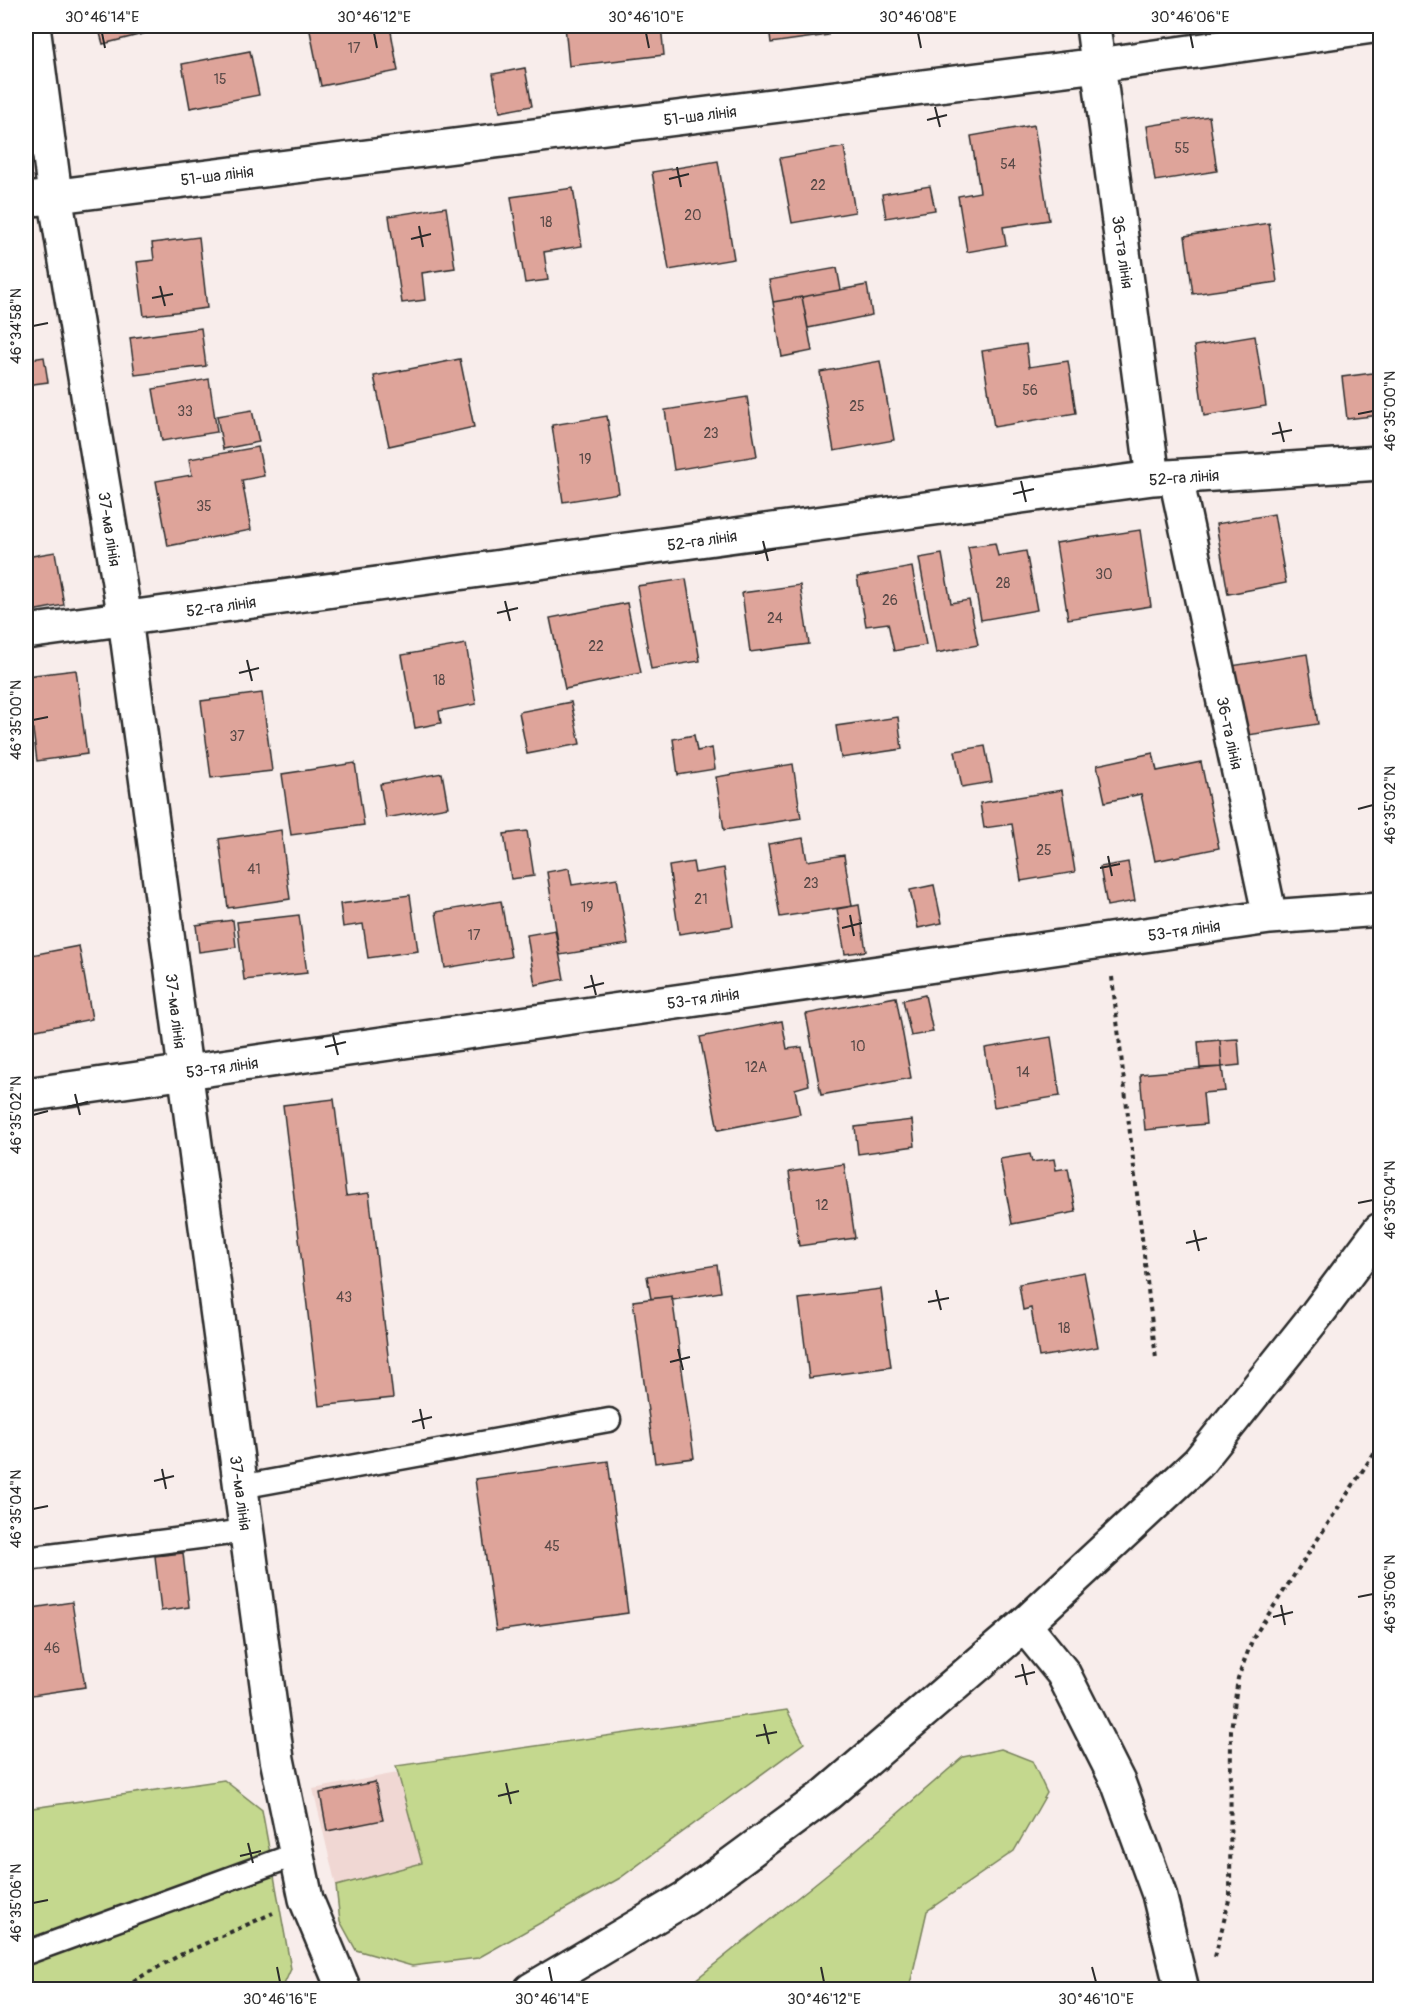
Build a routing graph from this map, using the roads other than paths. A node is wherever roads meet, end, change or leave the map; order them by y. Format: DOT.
graph roads {
  1 [pos="33,26"];
  2 [pos="1093,26"];
  3 [pos="1373,26"];
  4 [pos="1098,65"];
  5 [pos="40,197"];
  6 [pos="1380,463"];
  7 [pos="1164,478"];
  8 [pos="125,619"];
  9 [pos="26,632"];
  10 [pos="1380,909"];
  11 [pos="1270,917"];
  12 [pos="184,1073"];
  13 [pos="26,1095"];
  14 [pos="1380,1230"];
  15 [pos="609,1420"];
  16 [pos="240,1487"];
  17 [pos="246,1531"];
  18 [pos="26,1558"];
  19 [pos="1024,1625"];
  20 [pos="297,1854"];
  21 [pos="26,1953"];
  22 [pos="344,1989"];
  23 [pos="533,1989"];
  24 [pos="1182,1989"];
  1 -- 5 [label="main road, 37-ма лінія"];
  2 -- 4 [label="main road, 36-та лінія"];
  3 -- 4 [label="main road, 51-ша лінія"];
  4 -- 5 [label="main road, 51-ша лінія"];
  4 -- 7 [label="main road, 36-та лінія"];
  5 -- 8 [label="main road, 37-ма лінія"];
  6 -- 7 [label="main road, 52-га лінія"];
  7 -- 8 [label="main road, 52-га лінія"];
  7 -- 11 [label="main road, 36-та лінія"];
  8 -- 9 [label="main road, 52-га лінія"];
  8 -- 12 [label="main road, 37-ма лінія"];
  10 -- 11 [label="main road, 53-тя лінія"];
  11 -- 12 [label="main road, 53-тя лінія"];
  12 -- 13 [label="main road, 53-тя лінія"];
  12 -- 16 [label="main road, 37-ма лінія"];
  14 -- 19 [label="main road"];
  15 -- 16 [label="lane"];
  16 -- 17 [label="main road, 37-ма лінія"];
  17 -- 18 [label="lane"];
  17 -- 20 [label="main road, 37-ма лінія"];
  19 -- 23 [label="main road"];
  19 -- 24 [label="main road"];
  20 -- 21 [label="lane"];
  20 -- 22 [label="main road, 37-ма лінія"];
}
